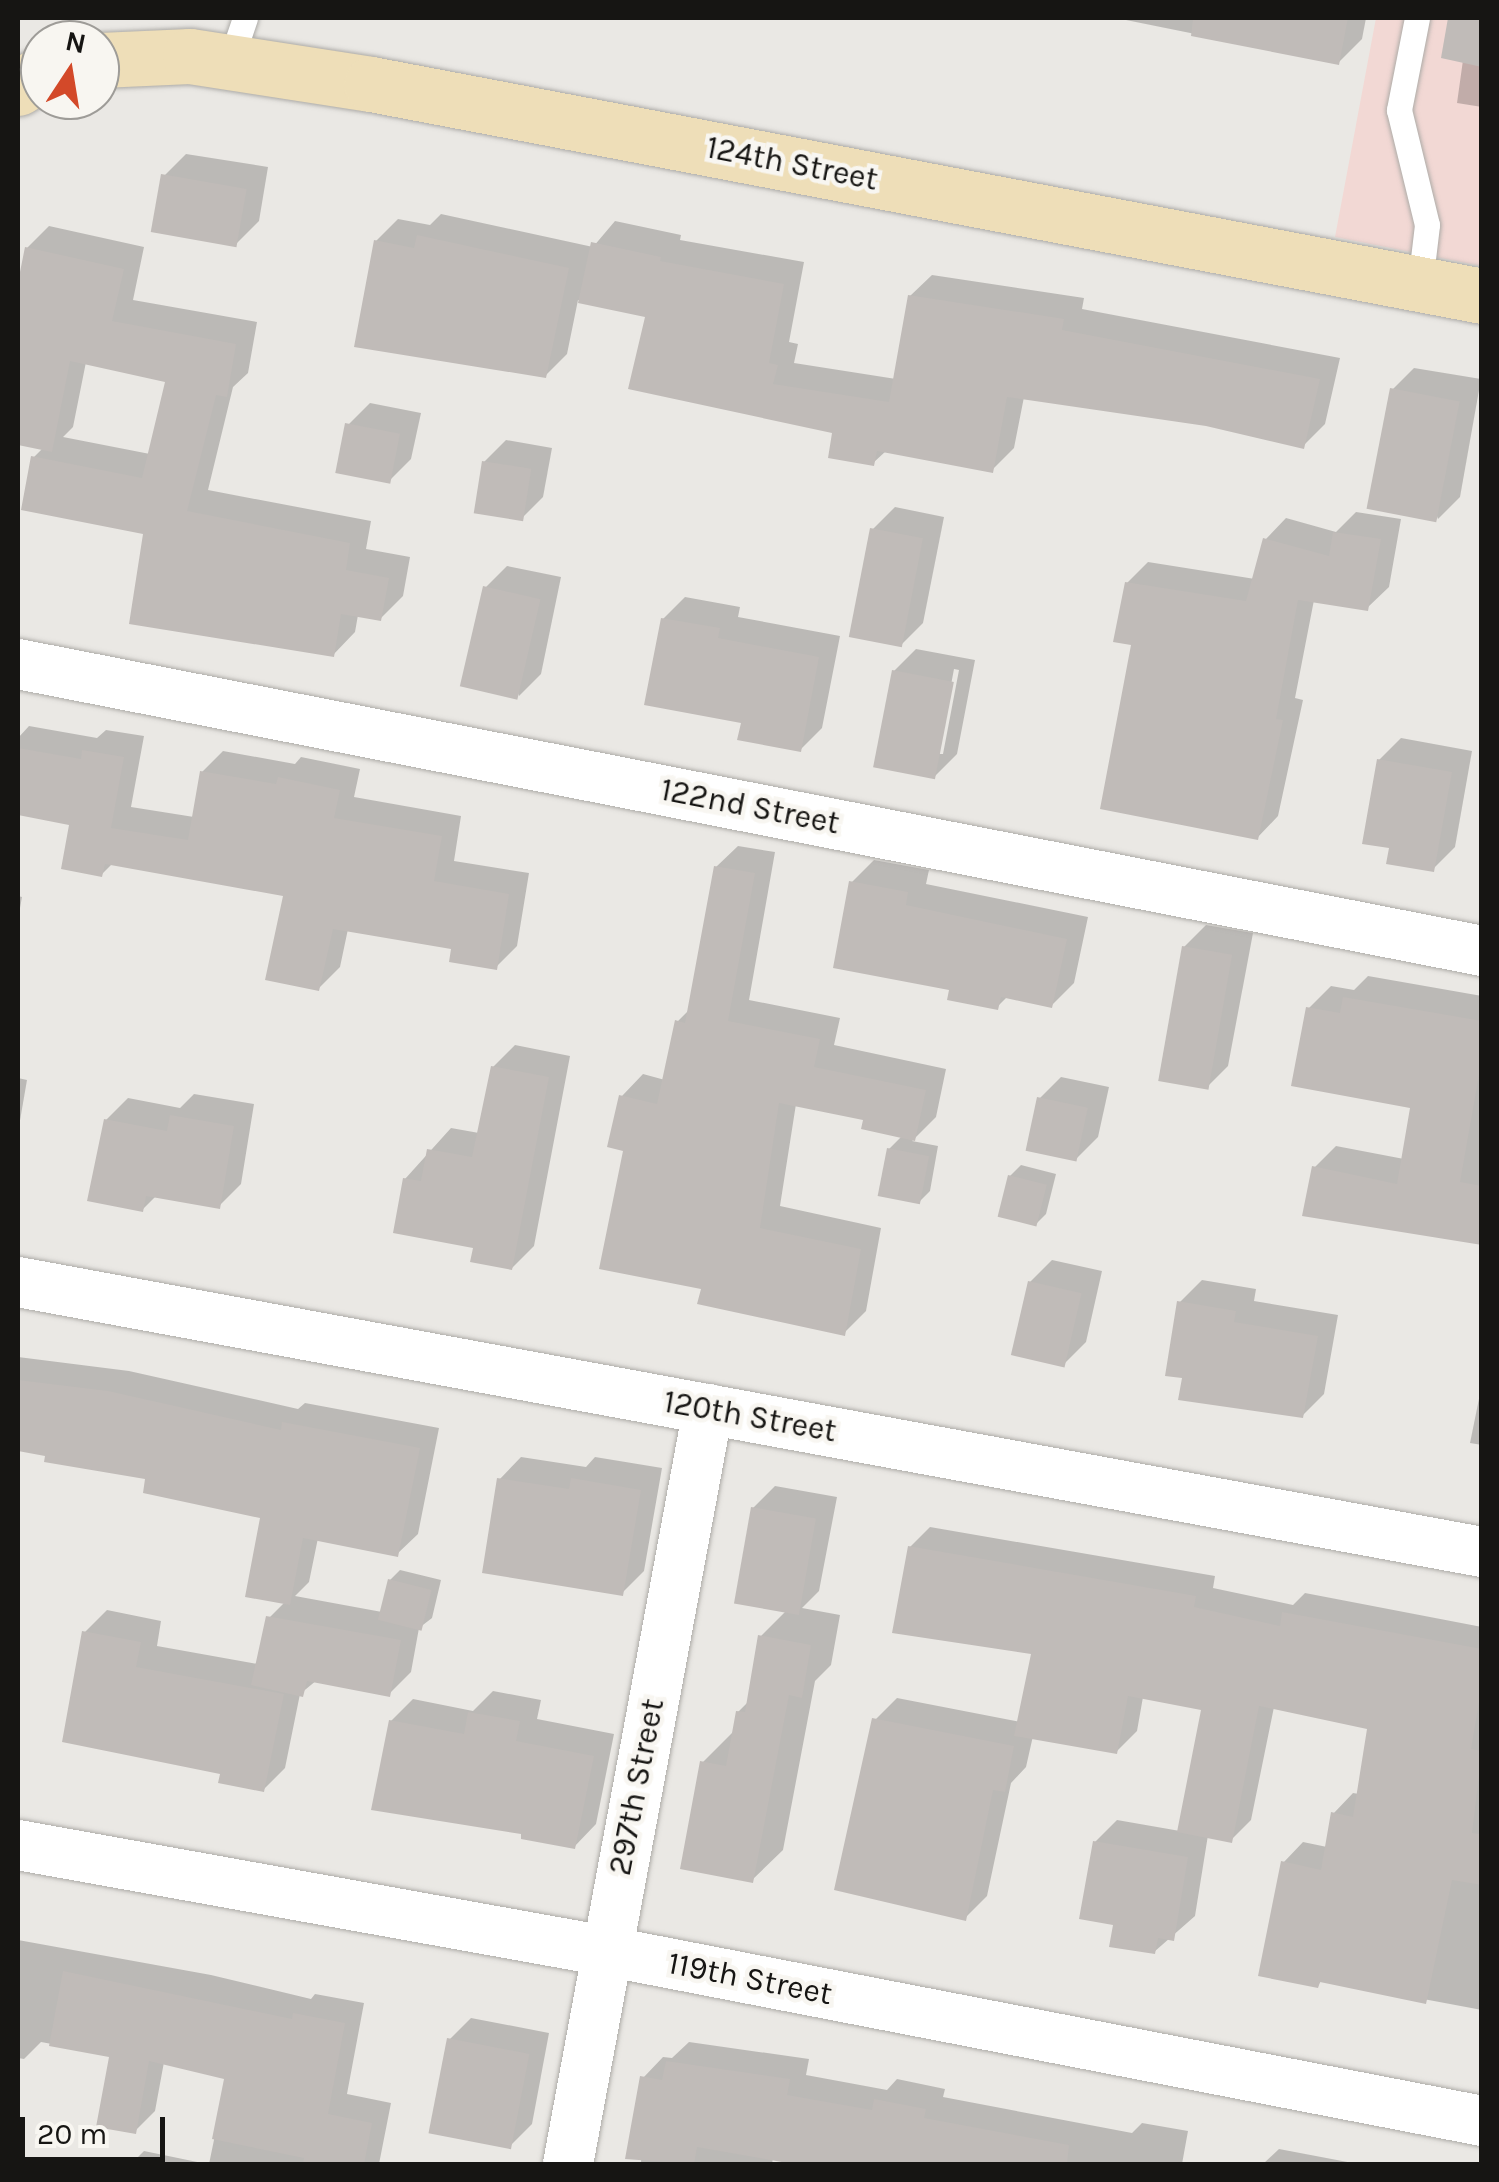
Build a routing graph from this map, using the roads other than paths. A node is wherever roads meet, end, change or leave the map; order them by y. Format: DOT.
graph roads {
  1 [pos="1416,18"];
  2 [pos="237,40"];
  3 [pos="120,59"];
  4 [pos="1420,284"];
  5 [pos="1482,296"];
  6 [pos="18,664"];
  7 [pos="1482,951"];
  8 [pos="18,1282"];
  9 [pos="708,1409"];
  10 [pos="1482,1552"];
  11 [pos="18,1845"];
  12 [pos="606,1951"];
  13 [pos="1482,2121"];
  14 [pos="568,2164"];
  1 -- 4 [label="lane"];
  2 -- 3 [label="street, 124th Street"];
  2 -- 4 [label="street, 124th Street"];
  4 -- 5 [label="street, 124th Street"];
  6 -- 7 [label="street, 122nd Street"];
  8 -- 9 [label="street, 120th Street"];
  9 -- 10 [label="street, 120th Street"];
  9 -- 12 [label="street, 297th Street"];
  11 -- 12 [label="street, 119th Street"];
  12 -- 13 [label="street, 119th Street"];
  12 -- 14 [label="street, 297th Street"];
}
